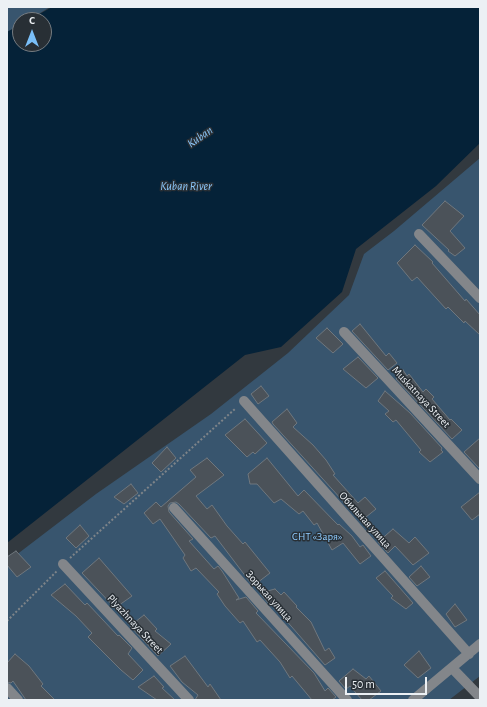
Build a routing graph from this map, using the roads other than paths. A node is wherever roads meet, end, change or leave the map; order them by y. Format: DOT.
graph roads {
  1 [pos="419,234"];
  2 [pos="480,298"];
  3 [pos="344,332"];
  4 [pos="244,402"];
  5 [pos="480,479"];
  6 [pos="174,508"];
  7 [pos="63,564"];
  8 [pos="480,644"];
  9 [pos="469,654"];
  10 [pos="452,668"];
  11 [pos="7,688"];
  12 [pos="480,697"];
  13 [pos="18,700"];
  14 [pos="189,700"];
  15 [pos="347,700"];
  16 [pos="413,700"];
  1 -- 2 [label="street"];
  3 -- 5 [label="street, Muskatnaya Street"];
  4 -- 9 [label="street, Обильная улица"];
  6 -- 15 [label="street, Зорькая улица"];
  7 -- 14 [label="street, Plyazhnaya Street"];
  8 -- 9 [label="street"];
  9 -- 10 [label="street"];
  10 -- 12 [label="street"];
  10 -- 16 [label="street"];
  11 -- 13 [label="street"];
}
